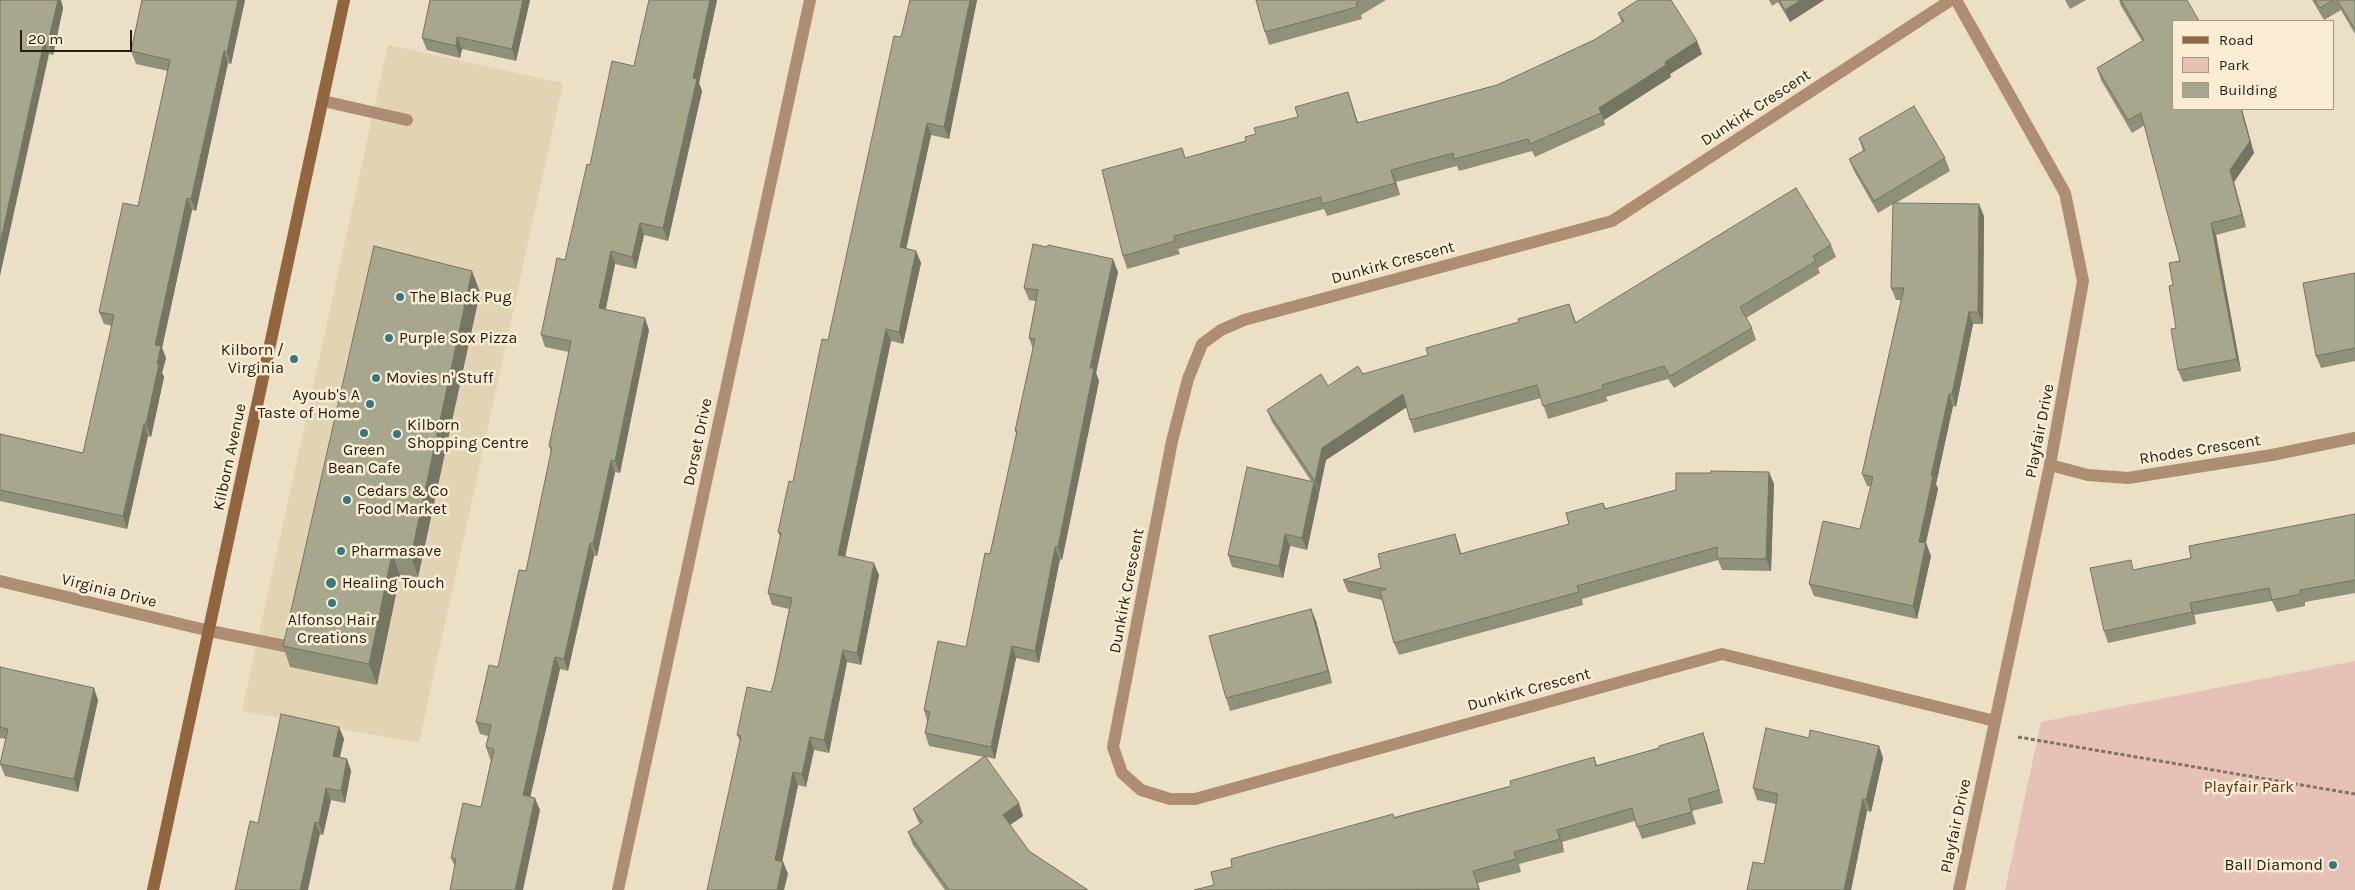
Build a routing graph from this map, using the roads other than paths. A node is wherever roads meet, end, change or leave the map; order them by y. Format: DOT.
graph roads {
  1 [pos="344,0"];
  2 [pos="810,0"];
  3 [pos="1951,0"];
  4 [pos="1956,0"];
  5 [pos="322,101"];
  6 [pos="407,120"];
  7 [pos="2355,438"];
  8 [pos="2050,465"];
  9 [pos="0,581"];
  10 [pos="210,631"];
  11 [pos="285,646"];
  12 [pos="1994,727"];
  13 [pos="153,890"];
  14 [pos="618,890"];
  15 [pos="1959,890"];
  1 -- 5 [label="street, Kilborn Avenue"];
  2 -- 14 [label="street, Dorset Drive"];
  3 -- 12 [label="street, Dunkirk Crescent"];
  4 -- 8 [label="street, Playfair Drive"];
  5 -- 6 [label="street"];
  5 -- 10 [label="street, Kilborn Avenue"];
  7 -- 8 [label="street, Rhodes Crescent"];
  8 -- 12 [label="street, Playfair Drive"];
  9 -- 10 [label="street, Virginia Drive"];
  10 -- 11 [label="street, Virginia Drive"];
  10 -- 13 [label="street, Kilborn Avenue"];
  12 -- 15 [label="street, Playfair Drive"];
}
